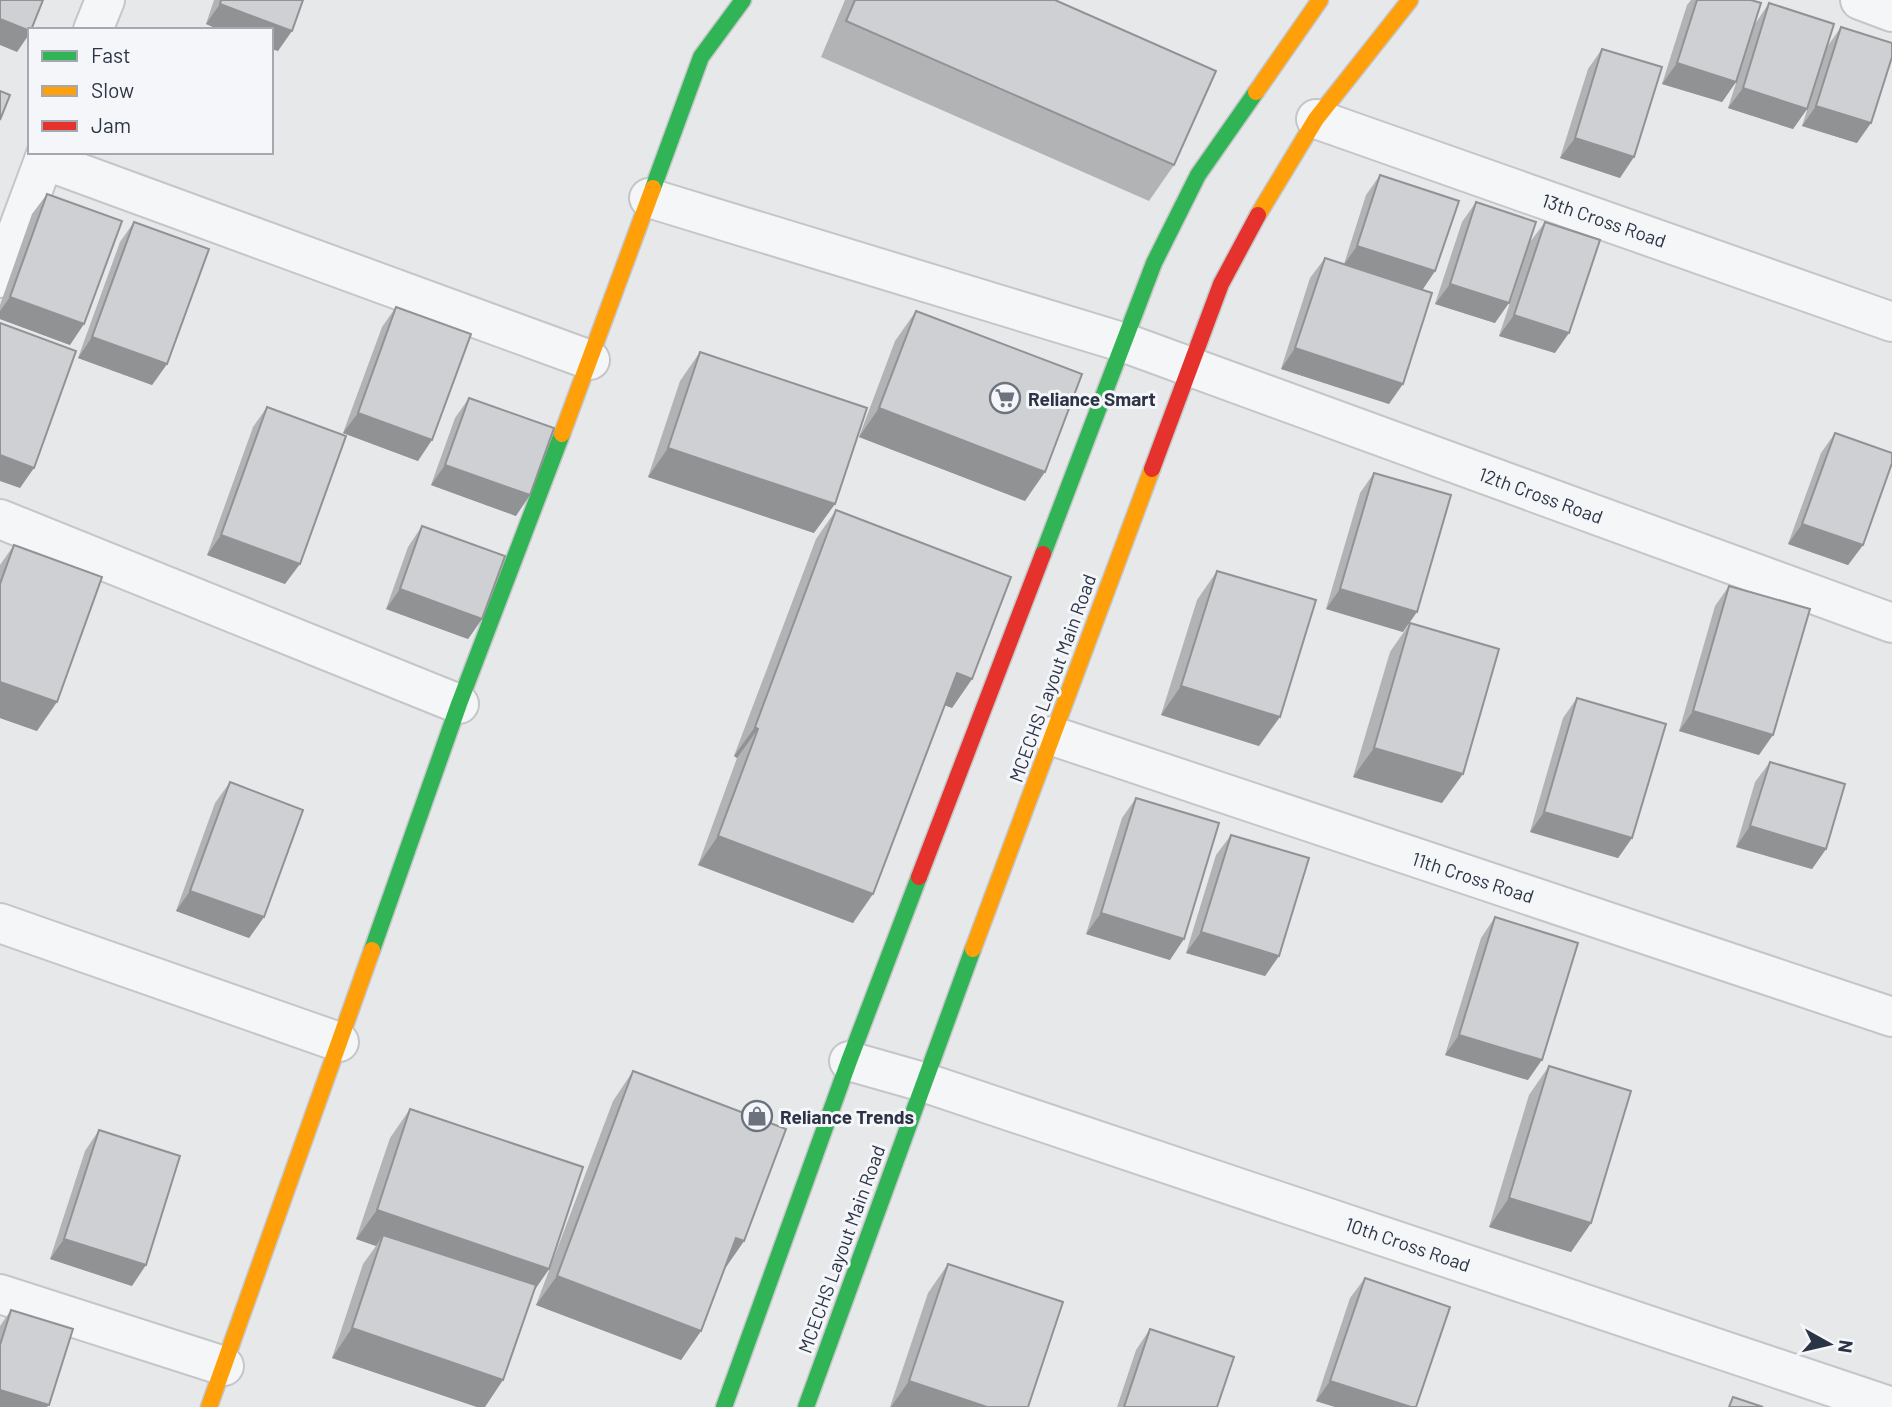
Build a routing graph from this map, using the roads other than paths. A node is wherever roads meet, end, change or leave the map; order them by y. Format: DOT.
graph roads {
  1 [pos="105,0"];
  2 [pos="743,0"];
  3 [pos="1320,0"];
  4 [pos="1410,0"];
  5 [pos="1860,0"];
  6 [pos="1892,12"];
  7 [pos="94,28"];
  8 [pos="1316,119"];
  9 [pos="46,156"];
  10 [pos="649,198"];
  11 [pos="0,278"];
  12 [pos="1892,322"];
  13 [pos="1125,342"];
  14 [pos="590,360"];
  15 [pos="1190,366"];
  16 [pos="0,519"];
  17 [pos="1892,624"];
  18 [pos="459,704"];
  19 [pos="1053,737"];
  20 [pos="0,923"];
  21 [pos="1892,1017"];
  22 [pos="339,1042"];
  23 [pos="849,1061"];
  24 [pos="923,1082"];
  25 [pos="0,1294"];
  26 [pos="224,1366"];
  27 [pos="209,1407"];
  28 [pos="724,1407"];
  29 [pos="806,1407"];
  30 [pos="1892,1407"];
  1 -- 7 [label="street"];
  2 -- 10 [label="main road"];
  3 -- 13 [label="main road"];
  4 -- 8 [label="main road, MCECHS Layout Main Road"];
  5 -- 6 [label="street"];
  8 -- 12 [label="street, 13th Cross Road"];
  8 -- 15 [label="main road, MCECHS Layout Main Road"];
  9 -- 11 [label="street"];
  9 -- 14 [label="street"];
  10 -- 13 [label="street, 12th Cross Road"];
  10 -- 14 [label="main road"];
  13 -- 15 [label="street, 12th Cross Road"];
  13 -- 23 [label="main road"];
  14 -- 18 [label="main road"];
  15 -- 17 [label="street, 12th Cross Road"];
  15 -- 19 [label="main road, MCECHS Layout Main Road"];
  16 -- 18 [label="street"];
  18 -- 22 [label="main road"];
  19 -- 21 [label="street, 11th Cross Road"];
  19 -- 24 [label="main road, MCECHS Layout Main Road"];
  20 -- 22 [label="street"];
  22 -- 26 [label="main road"];
  23 -- 24 [label="street, 10th Cross Road"];
  23 -- 28 [label="main road"];
  24 -- 29 [label="main road, MCECHS Layout Main Road"];
  24 -- 30 [label="street, 10th Cross Road"];
  25 -- 26 [label="street"];
  26 -- 27 [label="main road"];
}
